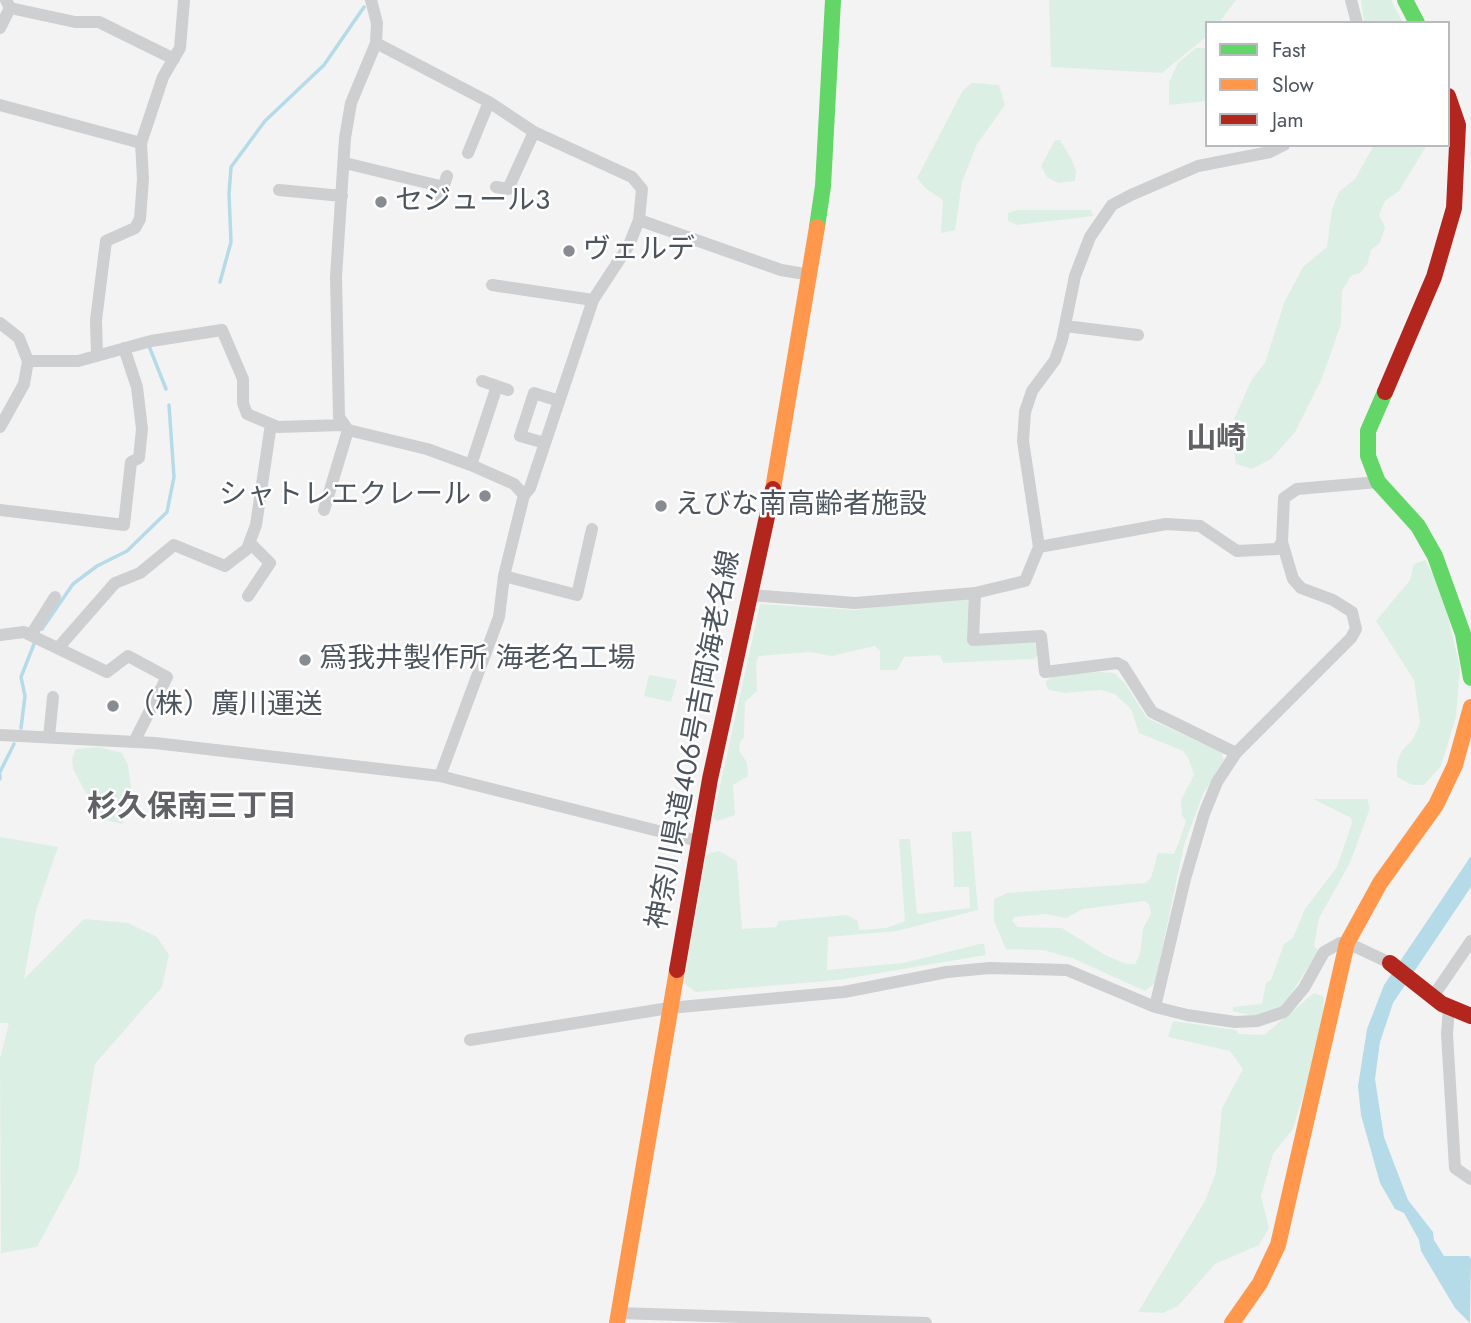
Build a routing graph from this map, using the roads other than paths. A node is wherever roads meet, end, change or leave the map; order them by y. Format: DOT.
graph roads {
  1 [pos="184,0"];
  2 [pos="371,0"];
  3 [pos="833,0"];
  4 [pos="1351,0"];
  5 [pos="1405,0"];
  6 [pos="8,4"];
  7 [pos="1356,21"];
  8 [pos="1416,21"];
  9 [pos="0,28"];
  10 [pos="376,43"];
  11 [pos="174,59"];
  12 [pos="1450,98"];
  13 [pos="489,102"];
  14 [pos="0,105"];
  15 [pos="1463,112"];
  16 [pos="534,132"];
  17 [pos="141,143"];
  18 [pos="1280,147"];
  19 [pos="468,153"];
  20 [pos="345,163"];
  21 [pos="444,187"];
  22 [pos="496,187"];
  23 [pos="279,190"];
  24 [pos="342,196"];
  25 [pos="639,220"];
  26 [pos="811,275"];
  27 [pos="492,285"];
  28 [pos="593,300"];
  29 [pos="0,323"];
  30 [pos="1065,326"];
  31 [pos="1138,335"];
  32 [pos="124,348"];
  33 [pos="97,355"];
  34 [pos="28,361"];
  35 [pos="482,382"];
  36 [pos="558,401"];
  37 [pos="271,424"];
  38 [pos="0,427"];
  39 [pos="345,428"];
  40 [pos="545,443"];
  41 [pos="471,465"];
  42 [pos="1378,482"];
  43 [pos="524,495"];
  44 [pos="0,510"];
  45 [pos="324,510"];
  46 [pos="592,529"];
  47 [pos="250,542"];
  48 [pos="1282,542"];
  49 [pos="1039,547"];
  50 [pos="504,576"];
  51 [pos="975,593"];
  52 [pos="750,595"];
  53 [pos="248,596"];
  54 [pos="55,597"];
  55 [pos="0,635"];
  56 [pos="31,635"];
  57 [pos="58,648"];
  58 [pos="1471,678"];
  59 [pos="53,697"];
  60 [pos="1471,707"];
  61 [pos="0,735"];
  62 [pos="49,737"];
  63 [pos="134,742"];
  64 [pos="1236,753"];
  65 [pos="440,776"];
  66 [pos="698,841"];
  67 [pos="1471,941"];
  68 [pos="1347,943"];
  69 [pos="1390,964"];
  70 [pos="1429,995"];
  71 [pos="1155,1007"];
  72 [pos="669,1008"];
  73 [pos="1450,1008"];
  74 [pos="1471,1016"];
  75 [pos="470,1040"];
  76 [pos="1471,1179"];
  77 [pos="617,1318"];
  78 [pos="926,1323"];
  79 [pos="1232,1323"];
  1 -- 11 [label="street"];
  2 -- 10 [label="street"];
  3 -- 26 [label="street, 神奈川県道406号吉岡海老名線"];
  4 -- 7 [label="street"];
  5 -- 8 [label="street"];
  6 -- 9 [label="street"];
  6 -- 11 [label="street"];
  10 -- 13 [label="street"];
  10 -- 20 [label="street"];
  11 -- 17 [label="street"];
  12 -- 15 [label="street"];
  13 -- 16 [label="street"];
  13 -- 19 [label="street"];
  14 -- 17 [label="street"];
  15 -- 42 [label="street"];
  16 -- 22 [label="street"];
  16 -- 25 [label="street"];
  17 -- 33 [label="street"];
  18 -- 30 [label="street"];
  20 -- 21 [label="street"];
  20 -- 24 [label="street"];
  23 -- 24 [label="street"];
  24 -- 39 [label="street"];
  25 -- 26 [label="street"];
  25 -- 28 [label="street"];
  26 -- 52 [label="street, 神奈川県道406号吉岡海老名線"];
  27 -- 28 [label="street"];
  28 -- 36 [label="street"];
  29 -- 34 [label="street"];
  30 -- 31 [label="street"];
  30 -- 49 [label="street"];
  32 -- 33 [label="street"];
  32 -- 37 [label="street"];
  32 -- 44 [label="street"];
  33 -- 34 [label="street"];
  34 -- 38 [label="street"];
  35 -- 41 [label="street"];
  36 -- 40 [label="street"];
  36 -- 40 [label="street"];
  37 -- 39 [label="street"];
  37 -- 47 [label="street"];
  39 -- 41 [label="street"];
  39 -- 45 [label="street"];
  40 -- 43 [label="street"];
  41 -- 43 [label="street"];
  42 -- 48 [label="street"];
  42 -- 58 [label="street"];
  43 -- 50 [label="street"];
  46 -- 50 [label="street"];
  47 -- 53 [label="street"];
  47 -- 57 [label="street"];
  48 -- 49 [label="street"];
  48 -- 64 [label="street"];
  49 -- 51 [label="street"];
  50 -- 65 [label="street"];
  51 -- 52 [label="street"];
  51 -- 64 [label="street"];
  52 -- 66 [label="street, 神奈川県道406号吉岡海老名線"];
  54 -- 56 [label="street"];
  55 -- 56 [label="street"];
  56 -- 57 [label="street"];
  57 -- 63 [label="street"];
  59 -- 62 [label="street"];
  60 -- 68 [label="street"];
  61 -- 62 [label="street"];
  62 -- 63 [label="street"];
  63 -- 65 [label="street"];
  64 -- 71 [label="street"];
  65 -- 66 [label="street"];
  66 -- 72 [label="street, 神奈川県道406号吉岡海老名線"];
  67 -- 70 [label="street"];
  68 -- 69 [label="street"];
  68 -- 71 [label="street"];
  68 -- 79 [label="street"];
  69 -- 70 [label="street"];
  70 -- 73 [label="street"];
  71 -- 72 [label="street"];
  72 -- 75 [label="street"];
  72 -- 77 [label="street, 神奈川県道406号吉岡海老名線"];
  73 -- 74 [label="street"];
  73 -- 76 [label="street"];
  77 -- 78 [label="street"];
}
